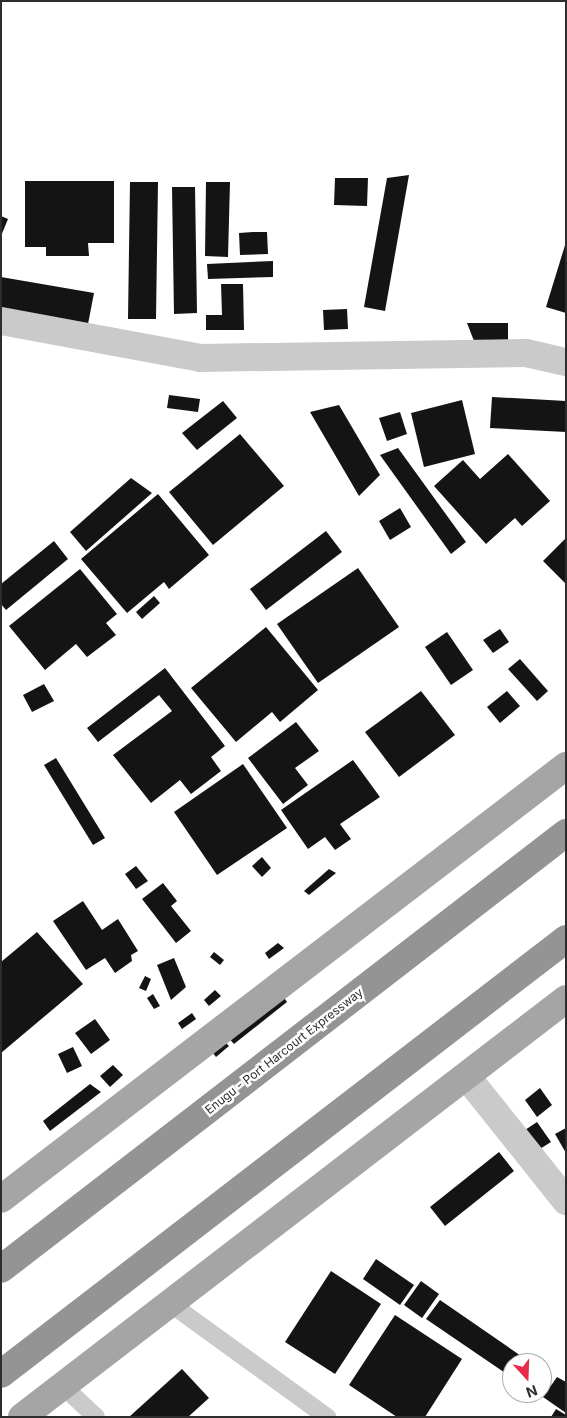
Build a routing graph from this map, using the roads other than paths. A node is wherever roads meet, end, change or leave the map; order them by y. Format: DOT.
graph roads {
  1 [pos="1,322"];
  2 [pos="566,362"];
  3 [pos="566,766"];
  4 [pos="566,833"];
  5 [pos="566,939"];
  6 [pos="566,999"];
  7 [pos="467,1077"];
  8 [pos="1,1199"];
  9 [pos="566,1201"];
  10 [pos="1,1269"];
  11 [pos="171,1304"];
  12 [pos="1,1374"];
  13 [pos="64,1387"];
  14 [pos="22,1417"];
  15 [pos="96,1417"];
  16 [pos="326,1417"];
  1 -- 2 [label="street"];
  3 -- 8 [label="main road"];
  4 -- 10 [label="highway, Enugu - Port Harcourt Expressway"];
  5 -- 12 [label="highway"];
  6 -- 7 [label="main road"];
  7 -- 9 [label="street"];
  7 -- 11 [label="main road"];
  11 -- 13 [label="main road"];
  11 -- 16 [label="lane"];
  13 -- 14 [label="main road"];
  13 -- 15 [label="lane"];
}
